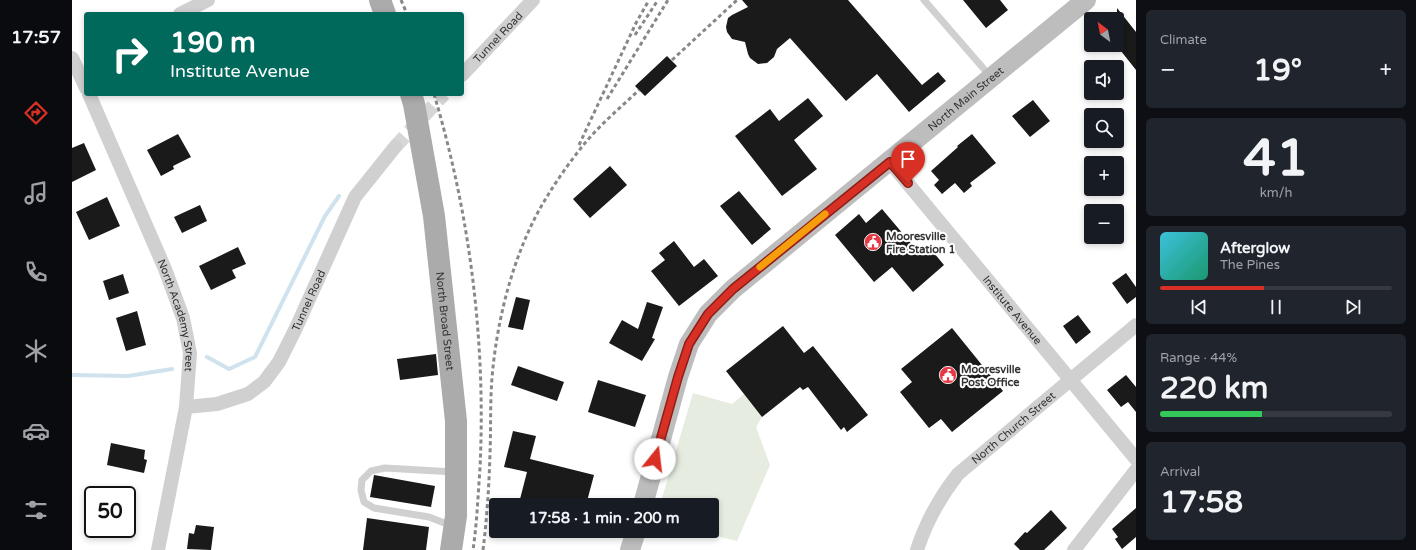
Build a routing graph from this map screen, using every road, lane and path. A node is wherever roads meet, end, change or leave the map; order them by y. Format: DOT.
graph roads {
  1 [pos="208,0"];
  2 [pos="380,0"];
  3 [pos="533,0"];
  4 [pos="924,0"];
  5 [pos="1086,0"];
  6 [pos="184,12"];
  7 [pos="384,12"];
  8 [pos="78,62"];
  9 [pos="464,73"];
  10 [pos="992,77"];
  11 [pos="84,82"];
  12 [pos="90,96"];
  13 [pos="412,96"];
  14 [pos="395,147"];
  15 [pos="890,162"];
  16 [pos="1136,325"];
  17 [pos="1070,379"];
  18 [pos="186,407"];
  19 [pos="1136,459"];
  20 [pos="1136,470"];
  21 [pos="456,472"];
  22 [pos="645,498"];
  23 [pos="454,528"];
  24 [pos="634,538"];
  25 [pos="158,550"];
  26 [pos="451,550"];
  27 [pos="630,550"];
  28 [pos="917,550"];
  29 [pos="1074,550"];
  1 -- 6 [label="street"];
  2 -- 7 [label="main road"];
  3 -- 9 [label="street, Tunnel Road"];
  4 -- 10 [label="lane"];
  5 -- 10 [label="main road, North Main Street"];
  8 -- 11 [label="street"];
  10 -- 15 [label="main road, North Main Street"];
  12 -- 18 [label="street, North Academy Street"];
  13 -- 21 [label="main road, North Broad Street"];
  14 -- 18 [label="street, Tunnel Road"];
  15 -- 17 [label="street, Institute Avenue"];
  15 -- 22 [label="main road, North Main Street"];
  16 -- 17 [label="street, North Church Street"];
  17 -- 19 [label="street, Institute Avenue"];
  17 -- 28 [label="street, North Church Street"];
  18 -- 25 [label="street, North Academy Street"];
  20 -- 29 [label="street"];
  21 -- 23 [label="main road, North Broad Street"];
  21 -- 23 [label="lane"];
  23 -- 26 [label="main road, North Broad Street"];
  24 -- 27 [label="main road"];
}
